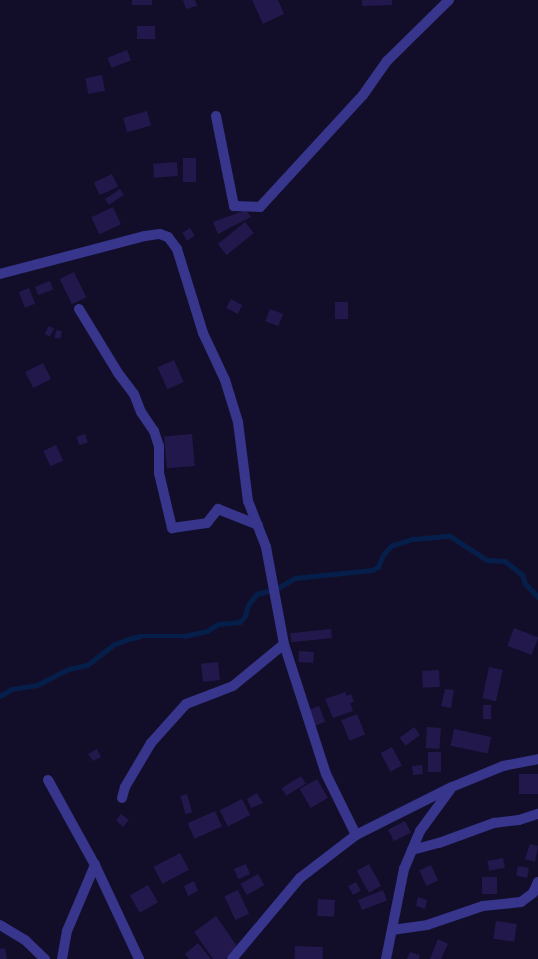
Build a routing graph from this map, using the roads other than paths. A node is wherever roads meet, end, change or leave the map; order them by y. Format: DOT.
graph roads {
  1 [pos="449,0"];
  2 [pos="216,116"];
  3 [pos="0,274"];
  4 [pos="79,309"];
  5 [pos="258,525"];
  6 [pos="284,644"];
  7 [pos="538,759"];
  8 [pos="48,780"];
  9 [pos="452,788"];
  10 [pos="122,798"];
  11 [pos="538,814"];
  12 [pos="356,836"];
  13 [pos="412,850"];
  14 [pos="95,865"];
  15 [pos="538,882"];
  16 [pos="0,925"];
  17 [pos="392,930"];
  18 [pos="45,959"];
  19 [pos="62,959"];
  20 [pos="139,959"];
  21 [pos="232,959"];
  22 [pos="386,959"];
  1 -- 2 [label="street"];
  3 -- 5 [label="street"];
  4 -- 5 [label="street"];
  5 -- 6 [label="street"];
  6 -- 10 [label="street"];
  6 -- 12 [label="street"];
  7 -- 9 [label="street"];
  8 -- 14 [label="street"];
  9 -- 12 [label="street"];
  9 -- 13 [label="street"];
  11 -- 13 [label="street"];
  12 -- 21 [label="street"];
  13 -- 17 [label="street"];
  14 -- 19 [label="street"];
  14 -- 20 [label="street"];
  15 -- 17 [label="street"];
  16 -- 18 [label="street"];
  17 -- 22 [label="street"];
}
